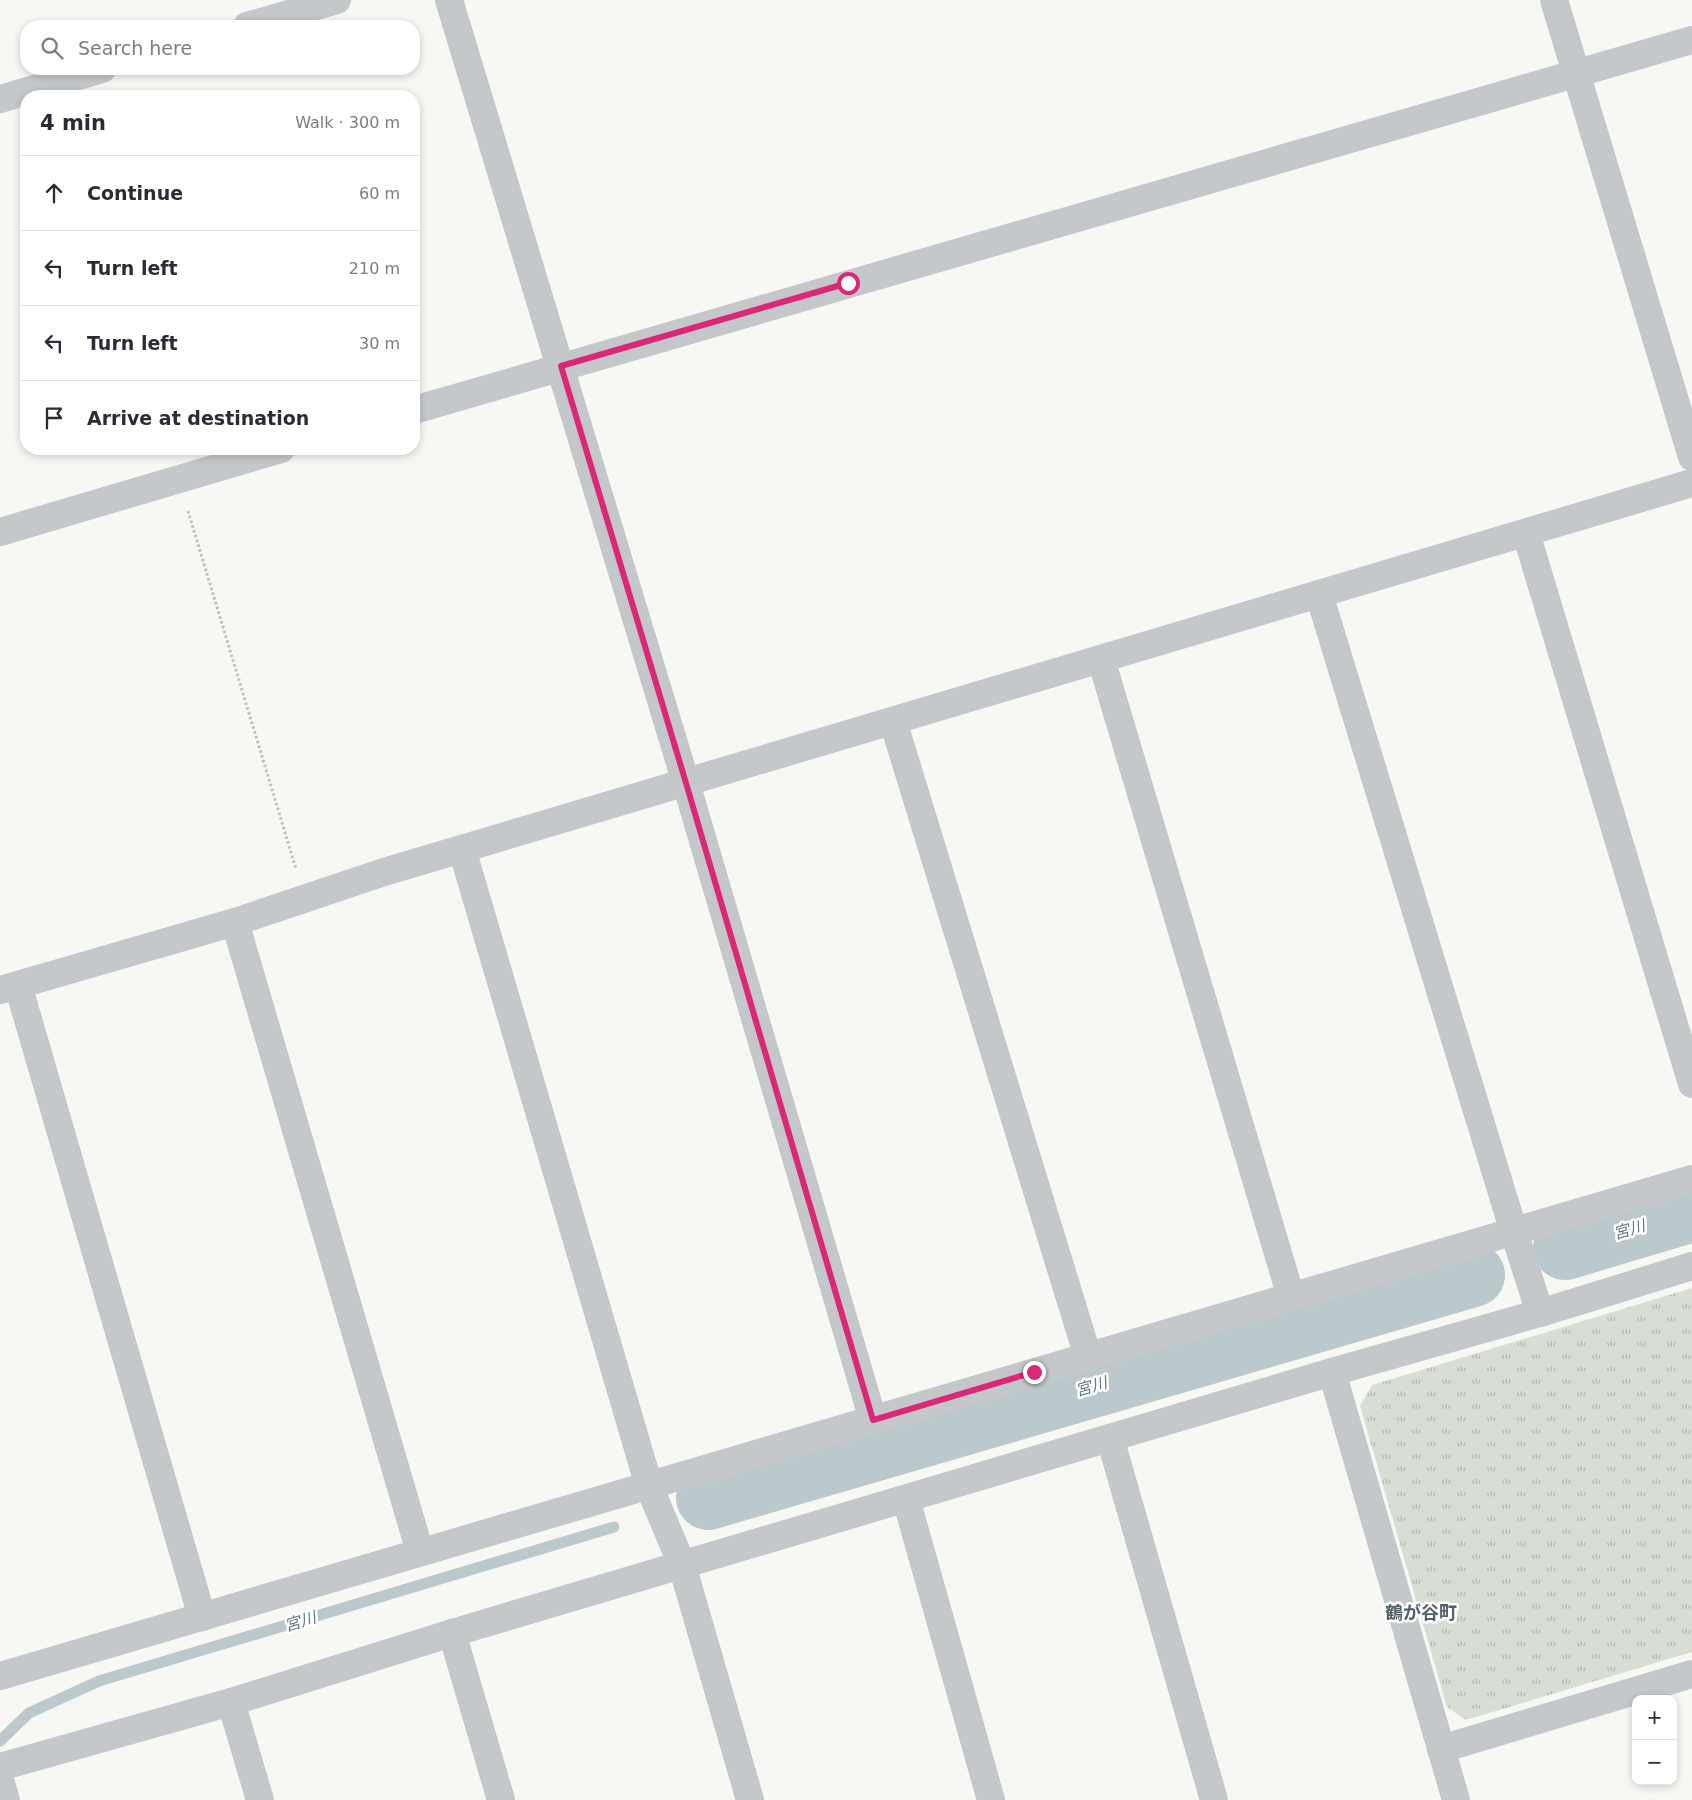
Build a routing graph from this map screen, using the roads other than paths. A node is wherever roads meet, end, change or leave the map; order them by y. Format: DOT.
graph roads {
  1 [pos="337,0"];
  2 [pos="449,0"];
  3 [pos="1554,0"];
  4 [pos="268,20"];
  5 [pos="1692,40"];
  6 [pos="1578,74"];
  7 [pos="81,75"];
  8 [pos="28,90"];
  9 [pos="20,92"];
  10 [pos="0,98"];
  11 [pos="561,366"];
  12 [pos="420,408"];
  13 [pos="262,455"];
  14 [pos="1692,457"];
  15 [pos="1692,483"];
  16 [pos="0,532"];
  17 [pos="1526,533"];
  18 [pos="1319,594"];
  19 [pos="1101,659"];
  20 [pos="892,721"];
  21 [pos="686,783"];
  22 [pos="462,849"];
  23 [pos="235,922"];
  24 [pos="9,988"];
  25 [pos="1692,1084"];
  26 [pos="1692,1179"];
  27 [pos="1514,1232"];
  28 [pos="1692,1266"];
  29 [pos="1291,1297"];
  30 [pos="1540,1313"];
  31 [pos="1088,1357"];
  32 [pos="1332,1372"];
  33 [pos="873,1420"];
  34 [pos="1110,1438"];
  35 [pos="649,1486"];
  36 [pos="906,1499"];
  37 [pos="420,1552"];
  38 [pos="682,1565"];
  39 [pos="202,1617"];
  40 [pos="452,1633"];
  41 [pos="1692,1674"];
  42 [pos="0,1676"];
  43 [pos="230,1702"];
  44 [pos="1440,1749"];
  45 [pos="0,1767"];
  46 [pos="0,1780"];
  47 [pos="6,1800"];
  48 [pos="260,1800"];
  49 [pos="501,1800"];
  50 [pos="750,1800"];
  51 [pos="991,1800"];
  52 [pos="1214,1800"];
  53 [pos="1456,1800"];
  1 -- 4 [label="street"];
  2 -- 11 [label="street"];
  3 -- 6 [label="street"];
  5 -- 6 [label="street"];
  6 -- 11 [label="street"];
  6 -- 14 [label="street"];
  7 -- 8 [label="street"];
  9 -- 10 [label="street"];
  11 -- 12 [label="street"];
  11 -- 21 [label="street"];
  13 -- 16 [label="street"];
  15 -- 17 [label="street"];
  17 -- 18 [label="street"];
  17 -- 25 [label="street"];
  18 -- 19 [label="street"];
  18 -- 27 [label="street"];
  19 -- 20 [label="street"];
  19 -- 29 [label="street"];
  20 -- 21 [label="street"];
  20 -- 31 [label="street"];
  21 -- 22 [label="street"];
  21 -- 33 [label="street"];
  22 -- 23 [label="street"];
  22 -- 35 [label="street"];
  23 -- 24 [label="street"];
  23 -- 37 [label="street"];
  24 -- 39 [label="street"];
  26 -- 27 [label="street"];
  27 -- 29 [label="street"];
  27 -- 30 [label="street"];
  28 -- 30 [label="street"];
  29 -- 31 [label="street"];
  30 -- 32 [label="street"];
  31 -- 33 [label="street"];
  32 -- 34 [label="street"];
  32 -- 44 [label="street"];
  33 -- 35 [label="street"];
  34 -- 36 [label="street"];
  34 -- 52 [label="street"];
  35 -- 37 [label="street"];
  35 -- 38 [label="street"];
  36 -- 38 [label="street"];
  36 -- 51 [label="street"];
  37 -- 39 [label="street"];
  38 -- 40 [label="street"];
  38 -- 50 [label="street"];
  39 -- 42 [label="street"];
  40 -- 43 [label="street"];
  40 -- 49 [label="street"];
  41 -- 44 [label="street"];
  43 -- 45 [label="street"];
  43 -- 48 [label="street"];
  44 -- 53 [label="street"];
  46 -- 47 [label="street"];
}
